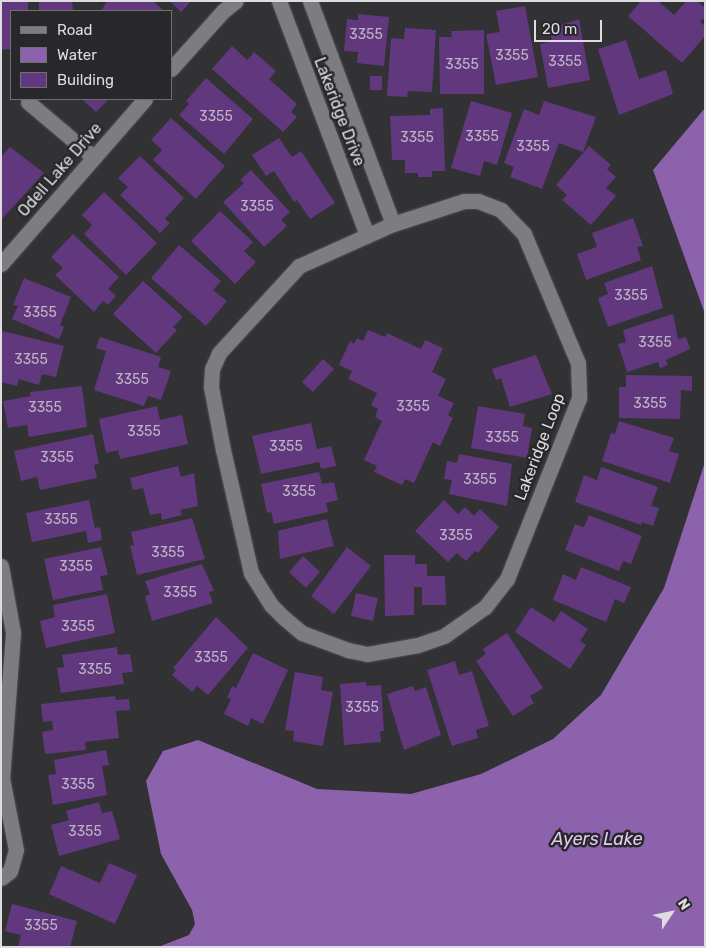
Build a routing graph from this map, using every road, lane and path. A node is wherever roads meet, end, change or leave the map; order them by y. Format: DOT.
graph roads {
  1 [pos="236,1"];
  2 [pos="279,1"];
  3 [pos="310,1"];
  4 [pos="172,68"];
  5 [pos="144,100"];
  6 [pos="28,102"];
  7 [pos="93,157"];
  8 [pos="393,224"];
  9 [pos="367,235"];
  10 [pos="1,264"];
  11 [pos="1,566"];
  12 [pos="2,751"];
  13 [pos="1,878"];
  1 -- 4 [label="street"];
  2 -- 9 [label="street, Lakeridge Drive"];
  3 -- 8 [label="street, Lakeridge Drive"];
  5 -- 7 [label="street, Odell Lake Drive"];
  6 -- 7 [label="street"];
  7 -- 10 [label="street, Odell Lake Drive"];
  8 -- 9 [label="street, Lakeridge Loop"];
  8 -- 9 [label="street, Lakeridge Loop"];
  11 -- 12 [label="street"];
  12 -- 13 [label="street"];
}
